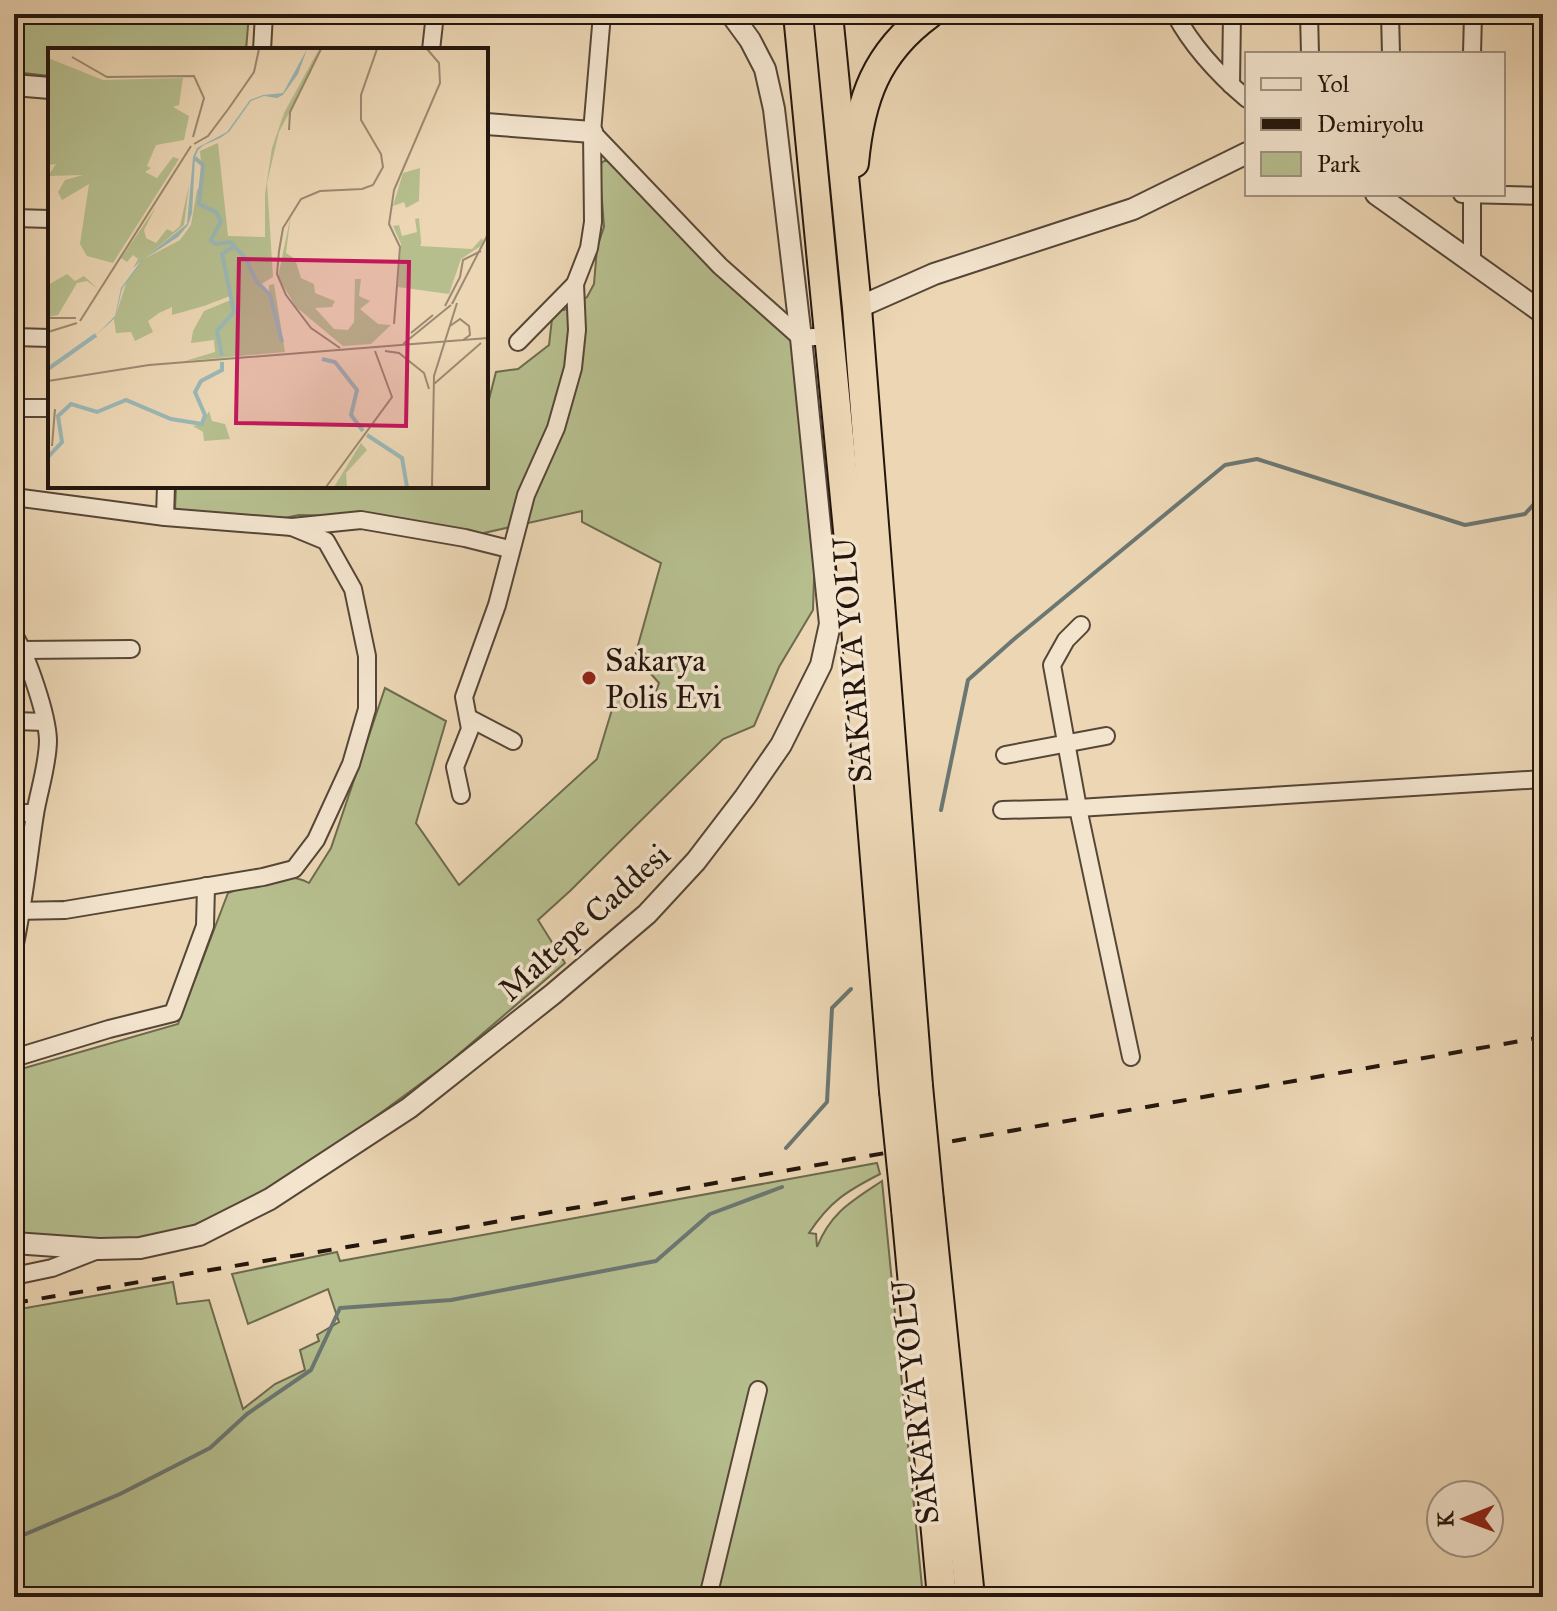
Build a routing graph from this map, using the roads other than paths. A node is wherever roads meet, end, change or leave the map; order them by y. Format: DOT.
graph roads {
  1 [pos="264,14"];
  2 [pos="435,14"];
  3 [pos="602,14"];
  4 [pos="731,14"];
  5 [pos="781,14"];
  6 [pos="798,14"];
  7 [pos="828,14"];
  8 [pos="929,14"];
  9 [pos="1175,14"];
  10 [pos="1232,14"];
  11 [pos="1311,14"];
  12 [pos="1390,14"];
  13 [pos="1473,14"];
  14 [pos="262,48"];
  15 [pos="431,48"];
  16 [pos="1310,52"];
  17 [pos="1391,52"];
  18 [pos="1472,52"];
  19 [pos="14,85"];
  20 [pos="1231,85"];
  21 [pos="48,88"];
  22 [pos="1245,97"];
  23 [pos="488,124"];
  24 [pos="592,132"];
  25 [pos="1245,154"];
  26 [pos="1505,195"];
  27 [pos="1472,196"];
  28 [pos="1543,196"];
  29 [pos="1387,197"];
  30 [pos="14,218"];
  31 [pos="48,219"];
  32 [pos="848,228"];
  33 [pos="1472,263"];
  34 [pos="575,284"];
  35 [pos="857,308"];
  36 [pos="1543,313"];
  37 [pos="14,337"];
  38 [pos="815,337"];
  39 [pos="48,338"];
  40 [pos="518,342"];
  41 [pos="14,408"];
  42 [pos="48,408"];
  43 [pos="166,488"];
  44 [pos="14,497"];
  45 [pos="165,517"];
  46 [pos="292,527"];
  47 [pos="509,549"];
  48 [pos="1081,625"];
  49 [pos="14,635"];
  50 [pos="131,649"];
  51 [pos="23,650"];
  52 [pos="469,718"];
  53 [pos="14,721"];
  54 [pos="45,722"];
  55 [pos="1106,736"];
  56 [pos="513,741"];
  57 [pos="1066,743"];
  58 [pos="1005,755"];
  59 [pos="1543,779"];
  60 [pos="461,795"];
  61 [pos="1078,808"];
  62 [pos="1002,810"];
  63 [pos="14,813"];
  64 [pos="35,813"];
  65 [pos="206,886"];
  66 [pos="18,911"];
  67 [pos="14,948"];
  68 [pos="1131,1057"];
  69 [pos="14,1058"];
  70 [pos="906,1089"];
  71 [pos="917,1205"];
  72 [pos="14,1243"];
  73 [pos="99,1249"];
  74 [pos="14,1276"];
  75 [pos="758,1390"];
  76 [pos="708,1597"];
  77 [pos="942,1597"];
  78 [pos="970,1597"];
  1 -- 14 [label="street"];
  2 -- 15 [label="street"];
  3 -- 24 [label="street"];
  4 -- 38 [label="street, Maltepe Caddesi"];
  5 -- 38 [label="highway"];
  6 -- 38 [label="highway"];
  7 -- 32 [label="highway"];
  8 -- 32 [label="highway"];
  9 -- 20 [label="street"];
  10 -- 20 [label="street"];
  11 -- 16 [label="street"];
  12 -- 17 [label="street"];
  13 -- 18 [label="street"];
  19 -- 21 [label="street"];
  20 -- 22 [label="street"];
  23 -- 24 [label="street"];
  24 -- 34 [label="street"];
  24 -- 38 [label="street"];
  25 -- 35 [label="street"];
  26 -- 28 [label="street"];
  27 -- 33 [label="street"];
  29 -- 33 [label="street"];
  30 -- 31 [label="street"];
  32 -- 35 [label="highway, SAKARYA YOLU"];
  33 -- 36 [label="street"];
  34 -- 40 [label="street"];
  34 -- 47 [label="street"];
  35 -- 70 [label="highway, SAKARYA YOLU"];
  37 -- 39 [label="street"];
  38 -- 70 [label="highway"];
  38 -- 73 [label="street, Maltepe Caddesi"];
  41 -- 42 [label="street"];
  43 -- 45 [label="street"];
  44 -- 45 [label="street"];
  45 -- 46 [label="street"];
  46 -- 47 [label="street"];
  46 -- 65 [label="street"];
  47 -- 52 [label="street"];
  48 -- 57 [label="street"];
  49 -- 51 [label="street"];
  50 -- 51 [label="street"];
  51 -- 54 [label="street"];
  52 -- 56 [label="street"];
  52 -- 60 [label="street"];
  53 -- 54 [label="street"];
  54 -- 64 [label="street"];
  55 -- 57 [label="street"];
  57 -- 58 [label="street"];
  57 -- 61 [label="street"];
  59 -- 61 [label="street"];
  61 -- 62 [label="street"];
  61 -- 68 [label="street"];
  63 -- 64 [label="street"];
  64 -- 66 [label="street"];
  65 -- 66 [label="street"];
  65 -- 69 [label="street"];
  66 -- 67 [label="street"];
  70 -- 71 [label="highway, bridge"];
  71 -- 77 [label="highway"];
  71 -- 78 [label="highway, SAKARYA YOLU"];
  72 -- 73 [label="street, Maltepe Caddesi"];
  73 -- 74 [label="street"];
  75 -- 76 [label="street"];
}
